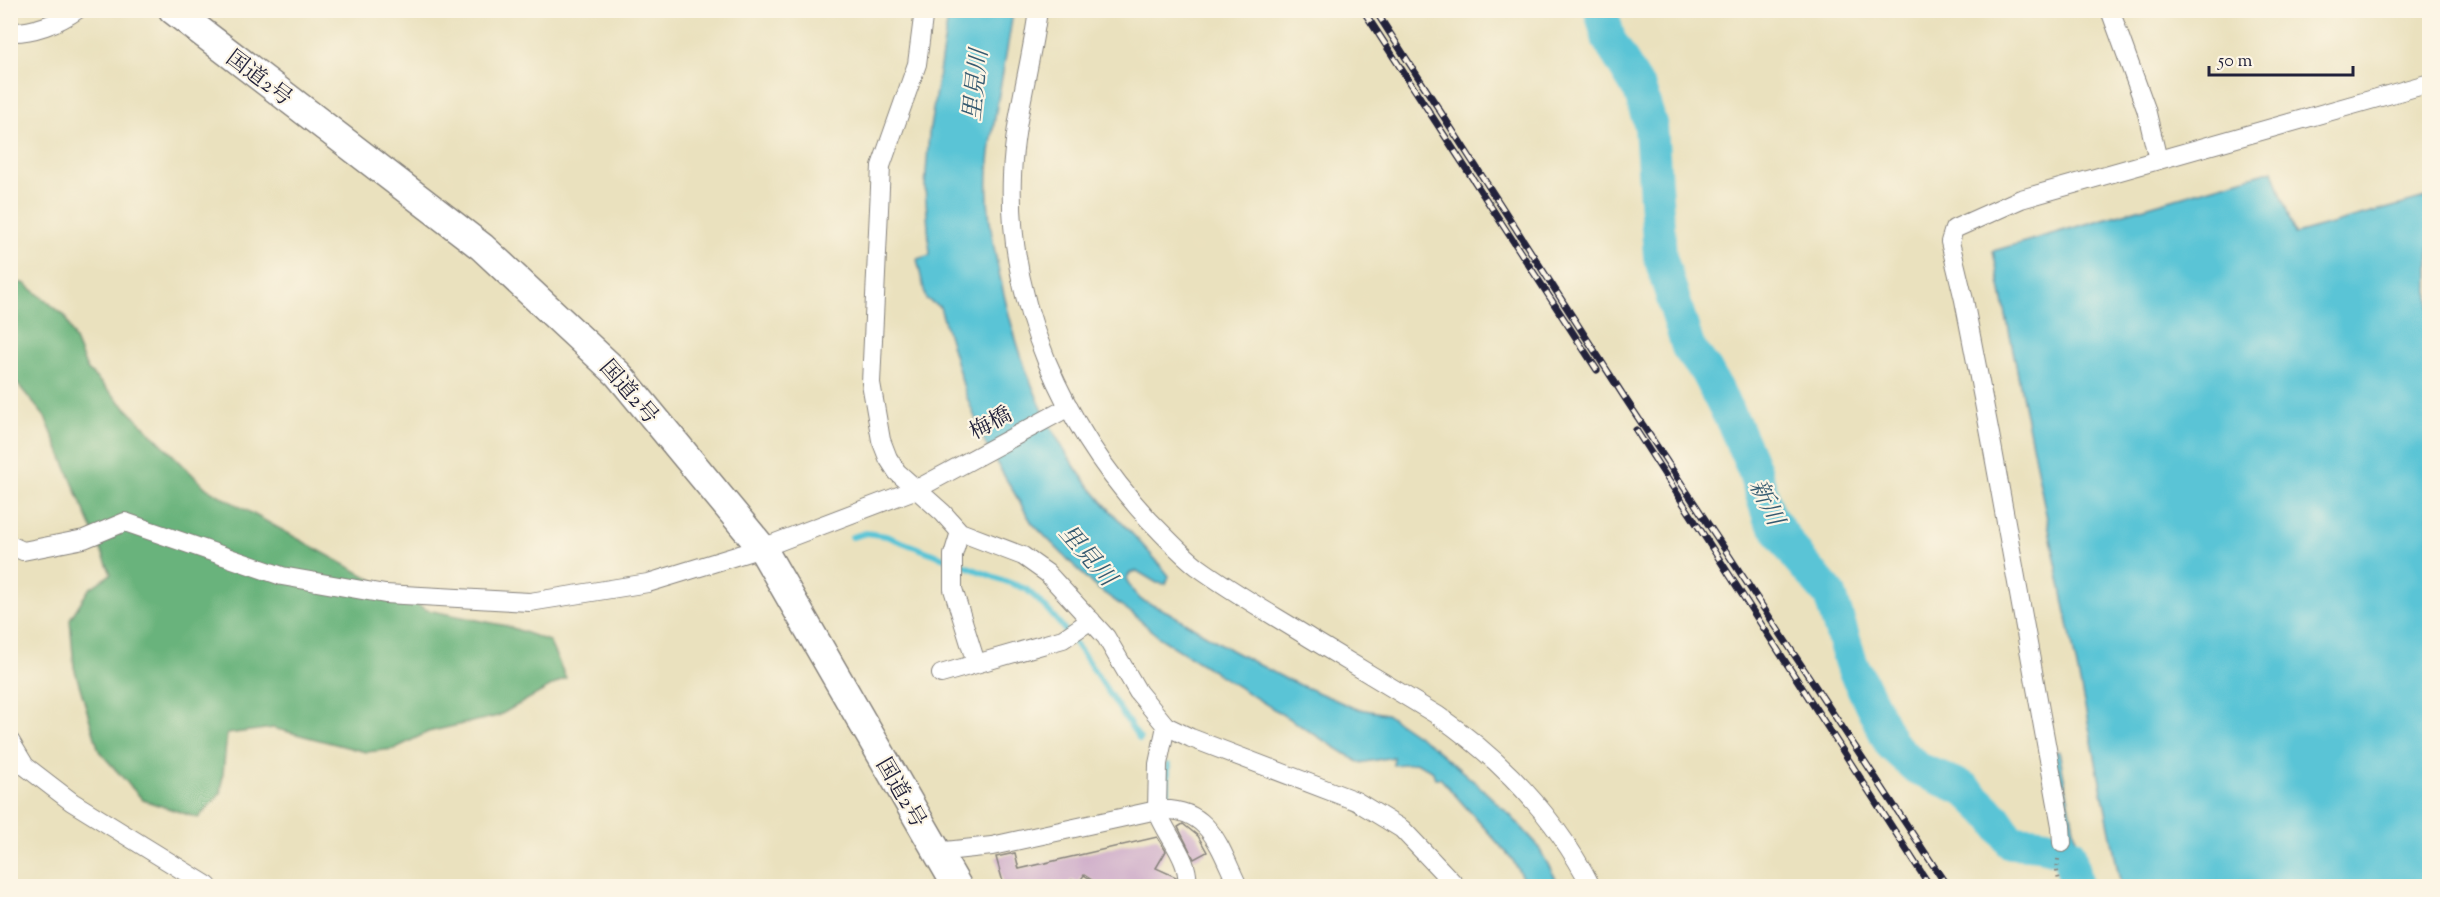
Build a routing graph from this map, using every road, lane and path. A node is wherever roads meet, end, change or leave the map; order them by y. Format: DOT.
graph roads {
  1 [pos="77,10"];
  2 [pos="173,10"];
  3 [pos="924,10"];
  4 [pos="1038,10"];
  5 [pos="2110,10"];
  6 [pos="10,32"];
  7 [pos="2430,83"];
  8 [pos="2158,160"];
  9 [pos="1066,409"];
  10 [pos="917,489"];
  11 [pos="960,532"];
  12 [pos="10,545"];
  13 [pos="762,549"];
  14 [pos="1091,620"];
  15 [pos="976,663"];
  16 [pos="941,674"];
  17 [pos="1166,726"];
  18 [pos="10,741"];
  19 [pos="1157,810"];
  20 [pos="2061,848"];
  21 [pos="936,852"];
  22 [pos="208,886"];
  23 [pos="957,886"];
  24 [pos="1187,886"];
  25 [pos="1238,886"];
  26 [pos="1456,886"];
  27 [pos="1591,886"];
  28 [pos="2060,886"];
  1 -- 6 [label="street"];
  2 -- 13 [label="highway, 国道2号"];
  3 -- 10 [label="street"];
  4 -- 9 [label="street"];
  5 -- 8 [label="street"];
  7 -- 8 [label="street"];
  8 -- 20 [label="street"];
  9 -- 10 [label="street, 梅橋"];
  9 -- 27 [label="street"];
  10 -- 11 [label="street"];
  10 -- 13 [label="street, 梅橋"];
  11 -- 14 [label="street"];
  11 -- 15 [label="street"];
  12 -- 13 [label="street, 梅橋"];
  13 -- 21 [label="highway, 国道2号"];
  14 -- 15 [label="street"];
  14 -- 17 [label="street"];
  15 -- 16 [label="street"];
  17 -- 19 [label="street"];
  17 -- 26 [label="street"];
  18 -- 22 [label="street"];
  19 -- 21 [label="street"];
  19 -- 24 [label="street"];
  19 -- 25 [label="street"];
  20 -- 28 [label="path"];
  21 -- 23 [label="highway, 国道2号"];
}
